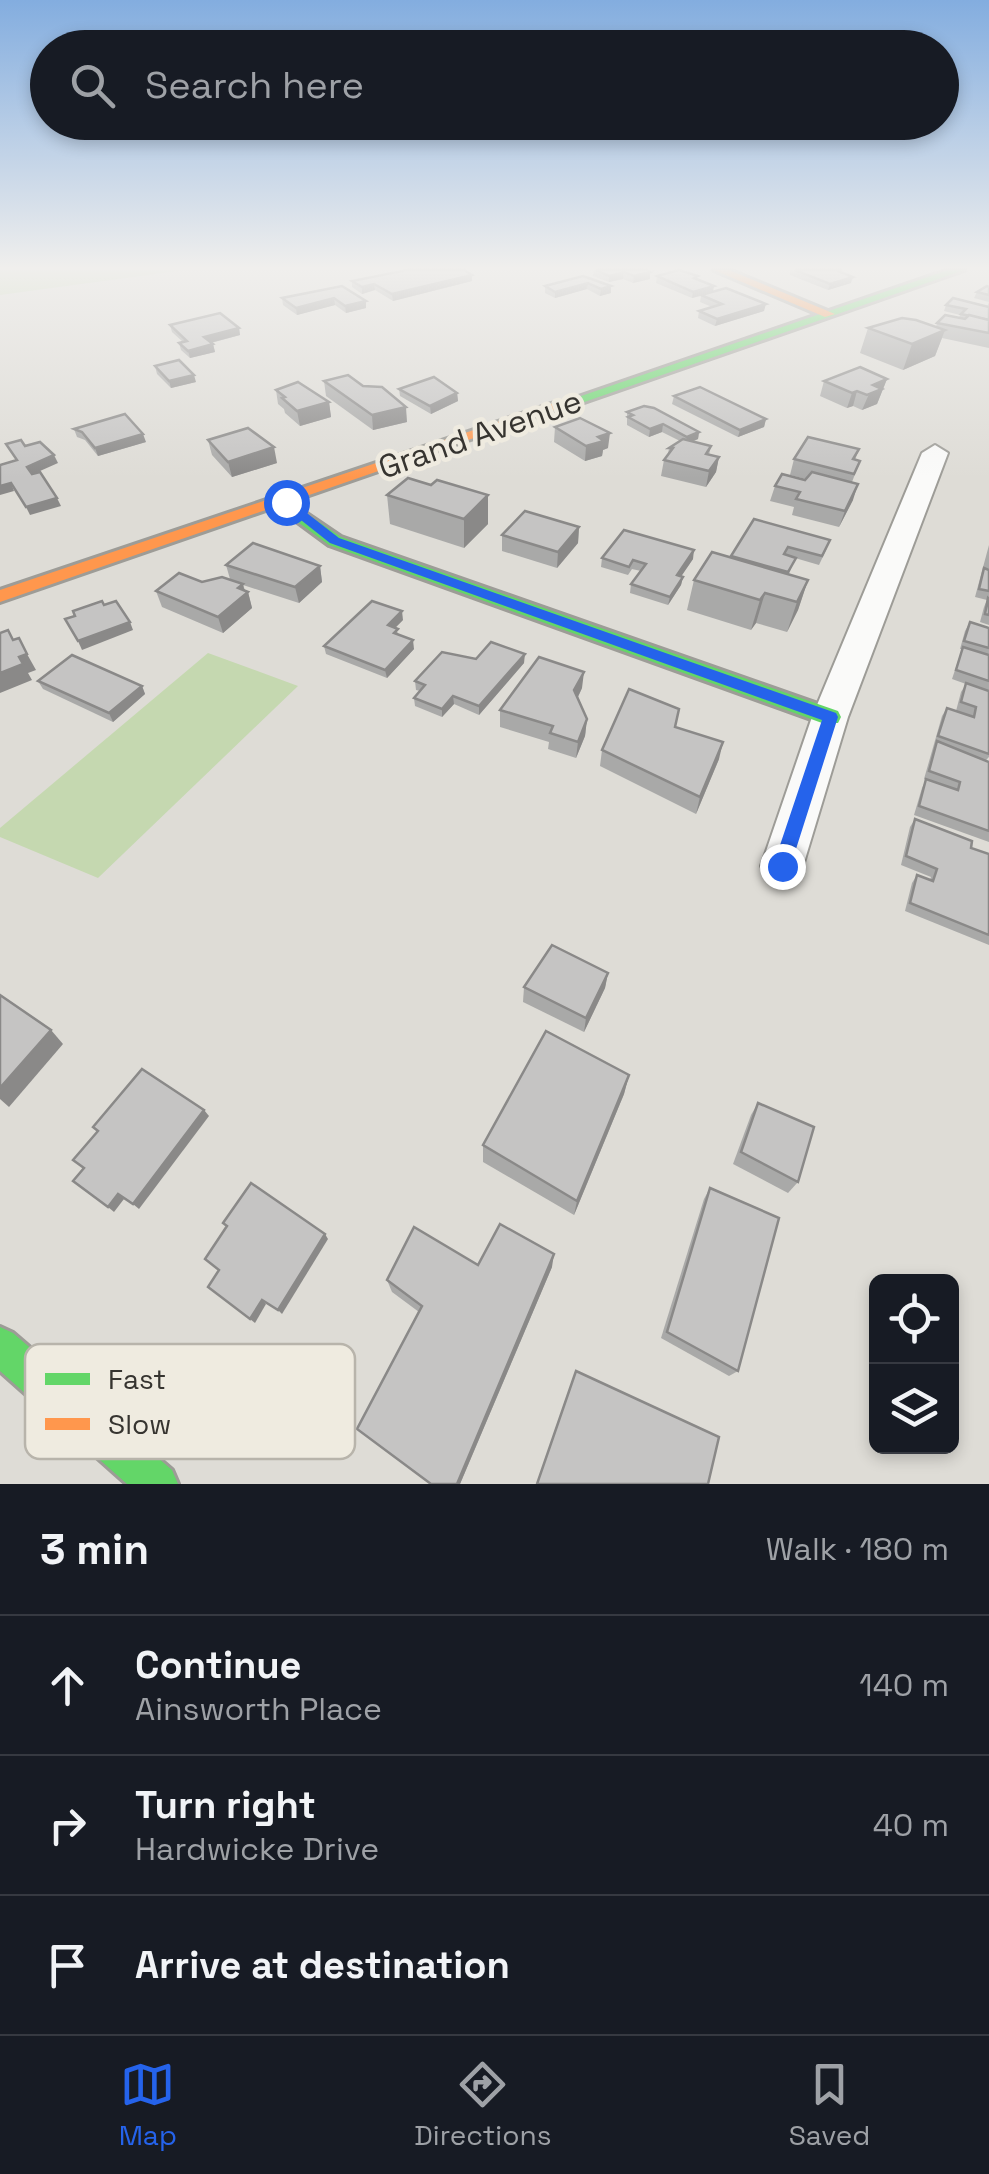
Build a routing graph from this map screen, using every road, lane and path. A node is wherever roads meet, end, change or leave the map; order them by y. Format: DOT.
graph roads {
  1 [pos="756,339"];
  2 [pos="935,453"];
  3 [pos="282,502"];
  4 [pos="0,596"];
  5 [pos="830,717"];
  6 [pos="782,866"];
  7 [pos="0,1346"];
  8 [pos="25,1368"];
  9 [pos="129,1459"];
  10 [pos="158,1484"];
  1 -- 3 [label="street, Grand Avenue"];
  2 -- 5 [label="street"];
  3 -- 4 [label="street, Grand Avenue"];
  3 -- 5 [label="street"];
  5 -- 6 [label="street"];
  7 -- 8 [label="street"];
  9 -- 10 [label="street"];
}
